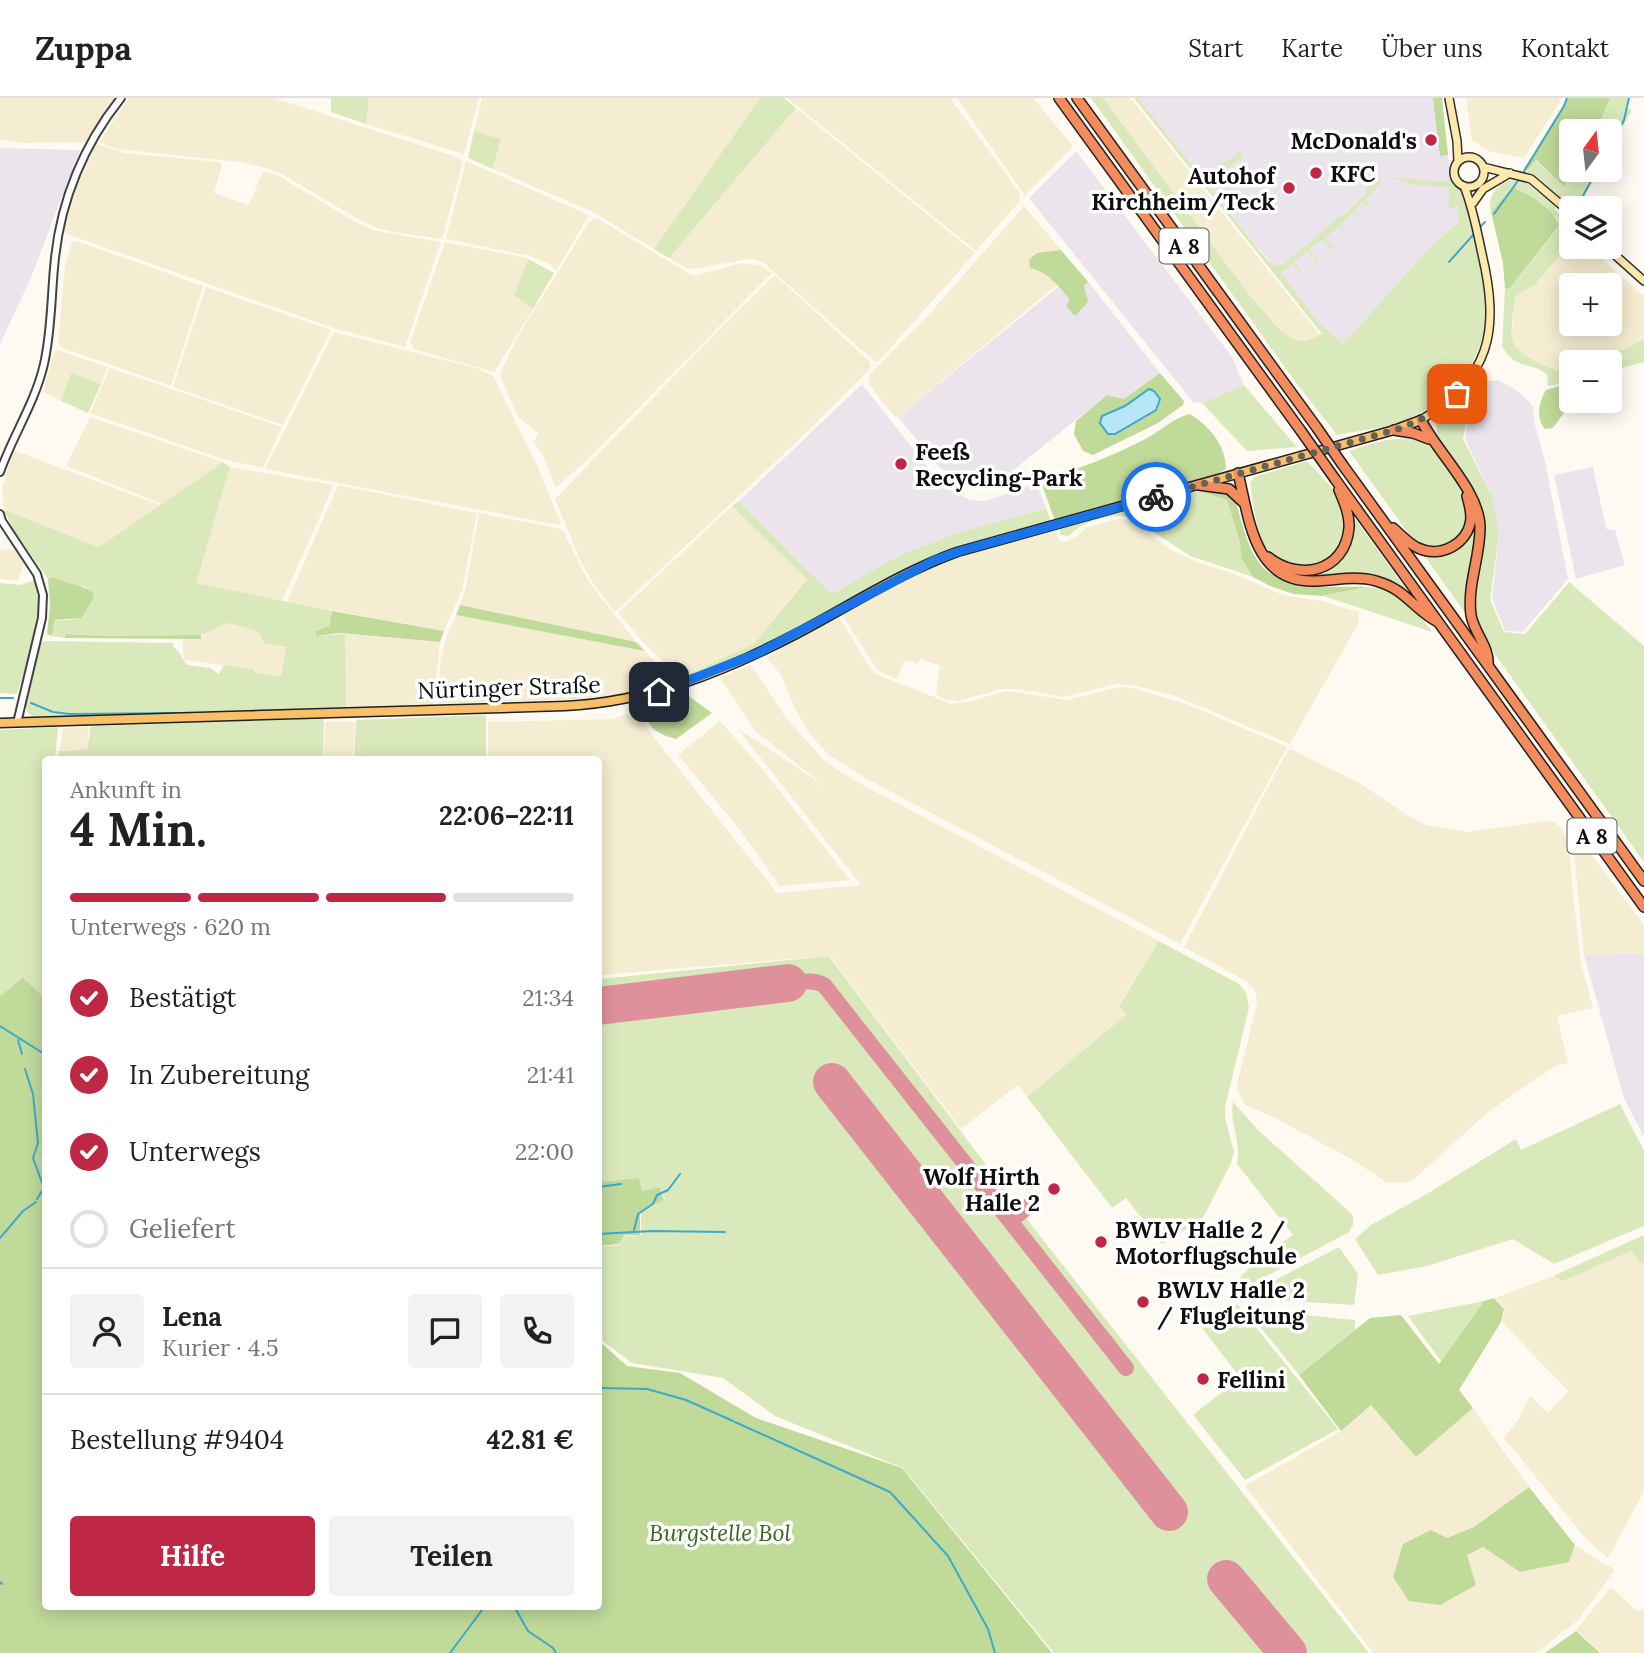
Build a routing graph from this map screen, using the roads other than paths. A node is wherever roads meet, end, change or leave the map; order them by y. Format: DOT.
graph roads {
  1 [pos="121,98"];
  2 [pos="1059,98"];
  3 [pos="1077,98"];
  4 [pos="1449,98"];
  5 [pos="1457,141"];
  6 [pos="1468,157"];
  7 [pos="1458,161"];
  8 [pos="1483,167"];
  9 [pos="1511,173"];
  10 [pos="1483,177"];
  11 [pos="1464,186"];
  12 [pos="1475,186"];
  13 [pos="1559,203"];
  14 [pos="1473,209"];
  15 [pos="1617,259"];
  16 [pos="1644,281"];
  17 [pos="1420,420"];
  18 [pos="1394,430"];
  19 [pos="1431,440"];
  20 [pos="0,472"];
  21 [pos="1238,473"];
  22 [pos="1335,479"];
  23 [pos="1199,485"];
  24 [pos="1465,488"];
  25 [pos="1245,504"];
  26 [pos="0,514"];
  27 [pos="1383,520"];
  28 [pos="1258,545"];
  29 [pos="1439,623"];
  30 [pos="1488,665"];
  31 [pos="0,723"];
  32 [pos="17,723"];
  33 [pos="1644,881"];
  34 [pos="1644,906"];
  1 -- 20 [label="street"];
  2 -- 22 [label="highway, A 8, bridge"];
  3 -- 27 [label="highway, A 8, bridge"];
  4 -- 5 [label="main road"];
  5 -- 6 [label="main road"];
  5 -- 7 [label="main road"];
  6 -- 7 [label="main road"];
  6 -- 8 [label="main road"];
  7 -- 11 [label="main road"];
  8 -- 9 [label="main road"];
  8 -- 10 [label="main road"];
  9 -- 10 [label="main road"];
  9 -- 13 [label="main road"];
  9 -- 14 [label="main road"];
  10 -- 12 [label="main road"];
  11 -- 12 [label="main road"];
  11 -- 14 [label="main road"];
  12 -- 14 [label="main road"];
  14 -- 17 [label="main road, Nürtinger Straße"];
  15 -- 16 [label="main road"];
  17 -- 18 [label="main road, Nürtinger Straße"];
  17 -- 19 [label="highway"];
  18 -- 19 [label="highway"];
  18 -- 21 [label="main road, Nürtinger Straße"];
  19 -- 24 [label="highway"];
  21 -- 23 [label="main road, Nürtinger Straße"];
  21 -- 25 [label="highway"];
  22 -- 28 [label="highway"];
  22 -- 29 [label="highway, A 8"];
  23 -- 25 [label="highway"];
  23 -- 32 [label="main road, Nürtinger Straße"];
  24 -- 27 [label="highway"];
  24 -- 30 [label="highway"];
  25 -- 28 [label="highway"];
  26 -- 32 [label="street"];
  27 -- 30 [label="highway, A 8"];
  28 -- 29 [label="highway"];
  29 -- 34 [label="highway, A 8"];
  30 -- 33 [label="highway, A 8"];
  31 -- 32 [label="main road, Nürtinger Straße"];
}
